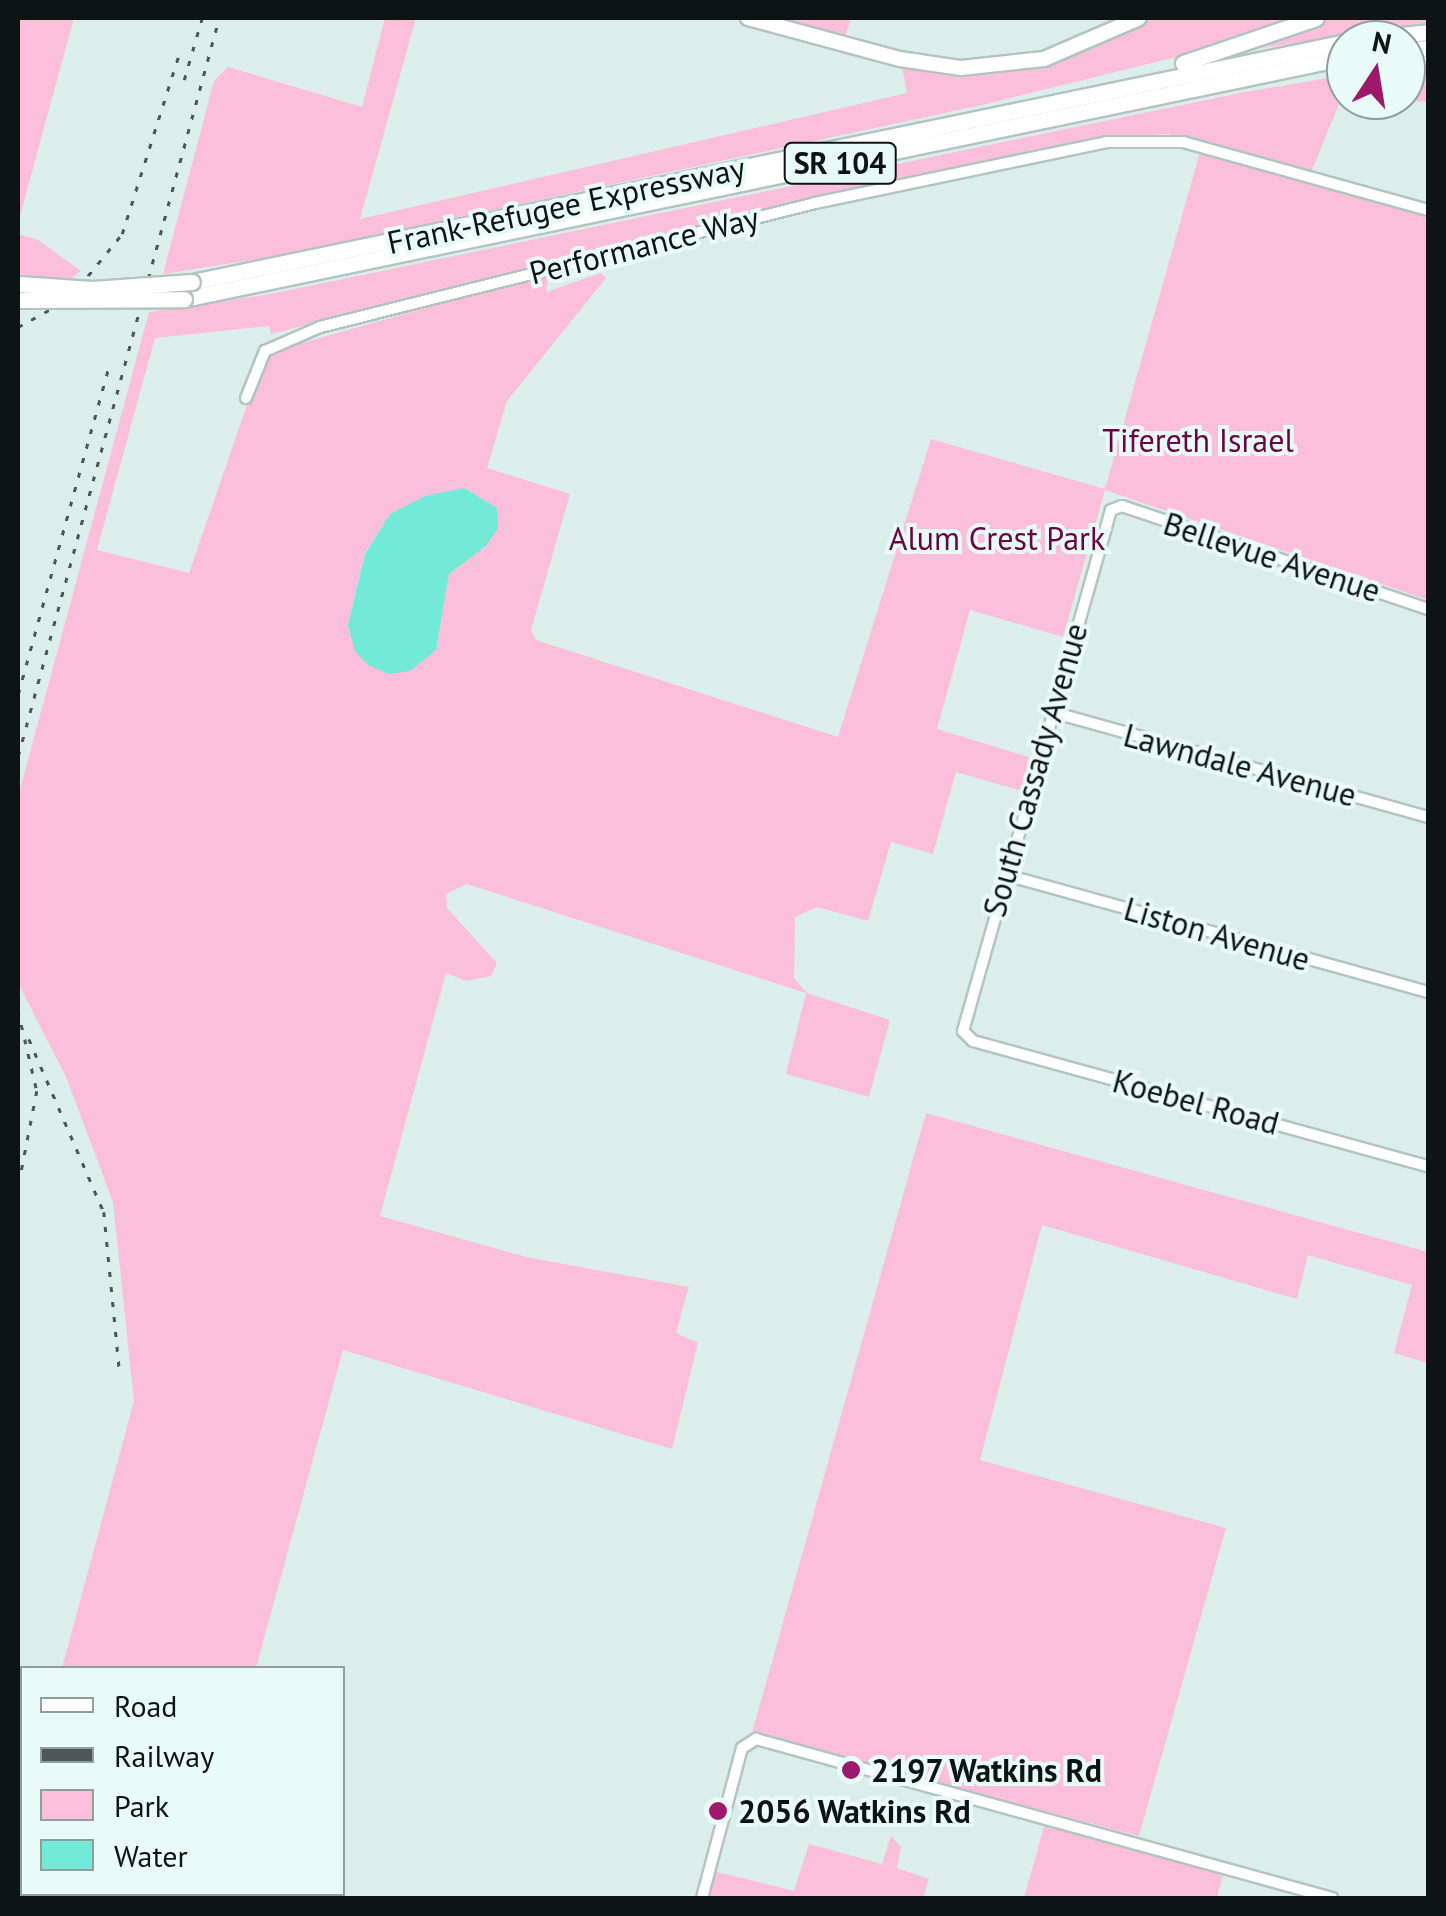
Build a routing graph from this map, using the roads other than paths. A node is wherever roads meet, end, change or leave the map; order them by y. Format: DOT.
graph roads {
  1 [pos="748,18"];
  2 [pos="1140,18"];
  3 [pos="1316,18"];
  4 [pos="1326,46"];
  5 [pos="1326,62"];
  6 [pos="1326,70"];
  7 [pos="1259,74"];
  8 [pos="1105,90"];
  9 [pos="1428,210"];
  10 [pos="18,284"];
  11 [pos="18,300"];
  12 [pos="246,398"];
  13 [pos="1116,506"];
  14 [pos="1428,609"];
  15 [pos="1052,712"];
  16 [pos="1428,817"];
  17 [pos="1006,875"];
  18 [pos="1428,992"];
  19 [pos="965,1036"];
  20 [pos="1428,1166"];
  21 [pos="702,1898"];
  22 [pos="1332,1898"];
  1 -- 2 [label="main road"];
  3 -- 8 [label="highway"];
  4 -- 8 [label="highway, Frank-Refugee Expressway / SR 104"];
  5 -- 7 [label="highway, Frank-Refugee Expressway / SR 104"];
  6 -- 7 [label="highway"];
  7 -- 11 [label="highway, Frank-Refugee Expressway / SR 104, bridge"];
  8 -- 10 [label="highway, Frank-Refugee Expressway / SR 104, bridge"];
  9 -- 12 [label="street, Performance Way"];
  13 -- 14 [label="street, Bellevue Avenue"];
  13 -- 15 [label="street, South Cassady Avenue"];
  15 -- 16 [label="street, Lawndale Avenue"];
  15 -- 17 [label="street, South Cassady Avenue"];
  17 -- 18 [label="street, Liston Avenue"];
  17 -- 19 [label="street, South Cassady Avenue"];
  19 -- 20 [label="street, Koebel Road"];
  21 -- 22 [label="street"];
}
